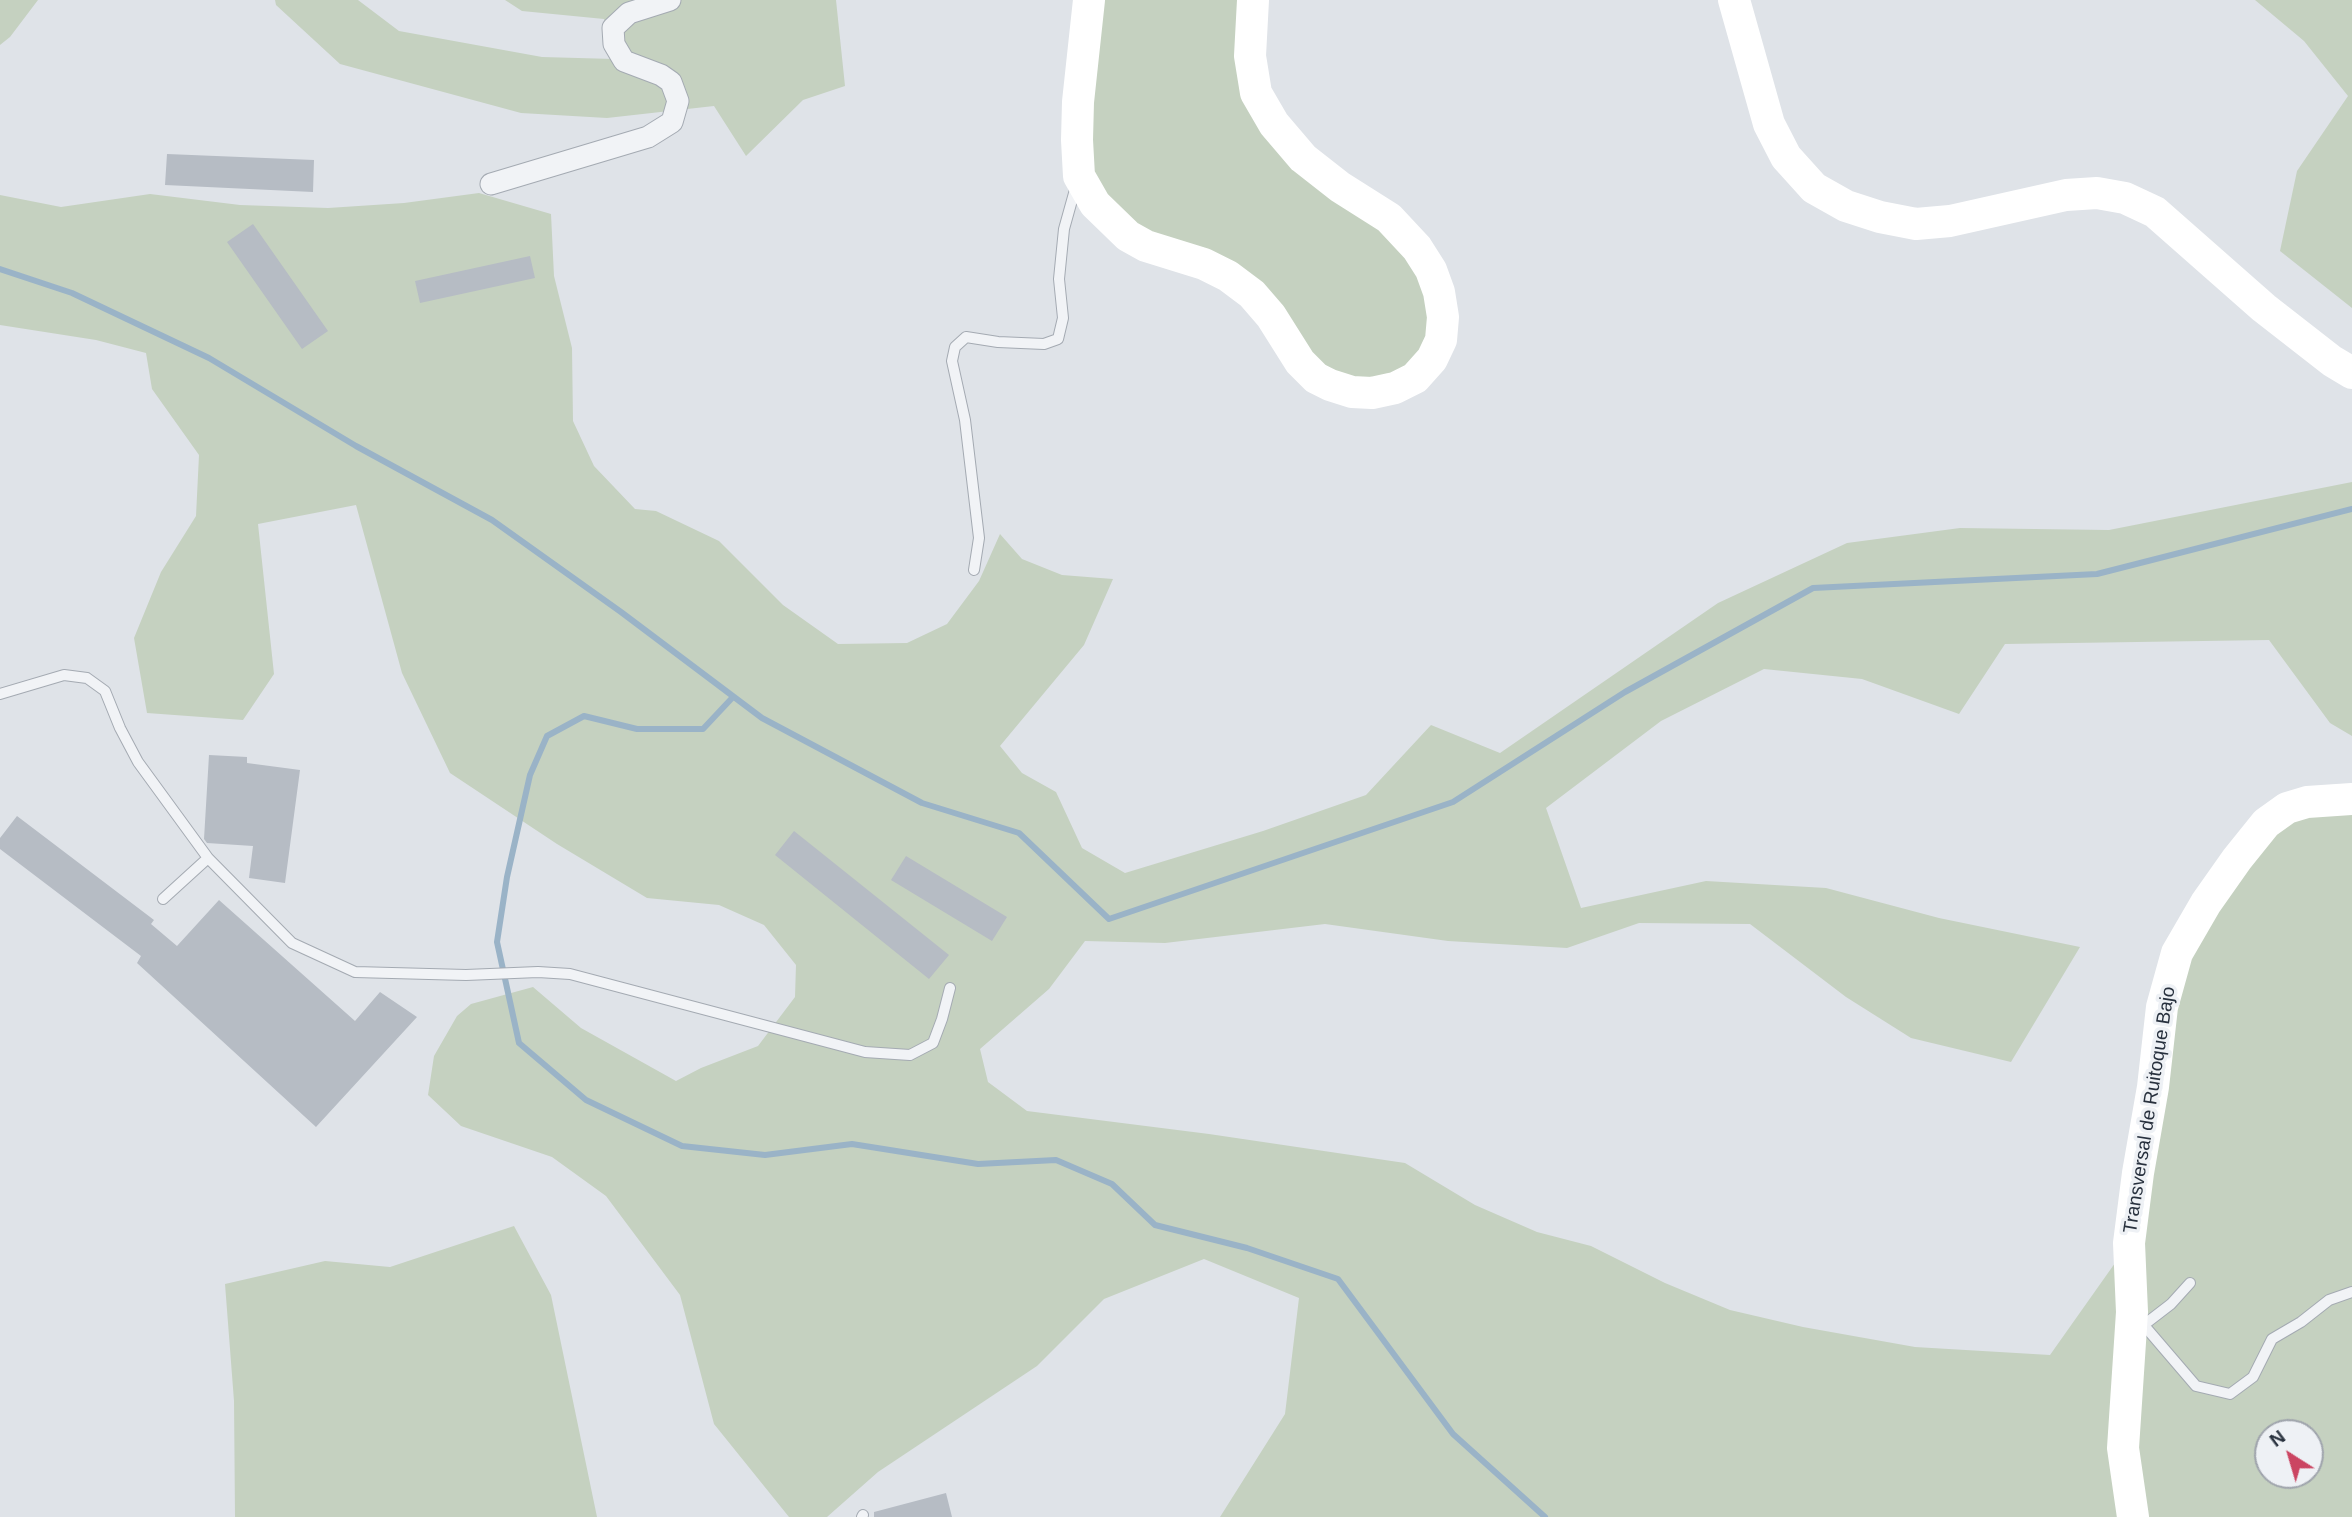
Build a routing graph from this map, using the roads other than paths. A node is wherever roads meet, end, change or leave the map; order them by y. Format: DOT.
graph roads {
  1 [pos="670,0"];
  2 [pos="1089,0"];
  3 [pos="1253,0"];
  4 [pos="1734,0"];
  5 [pos="1079,176"];
  6 [pos="491,184"];
  7 [pos="2352,373"];
  8 [pos="974,570"];
  9 [pos="0,694"];
  10 [pos="2352,799"];
  11 [pos="208,858"];
  12 [pos="163,899"];
  13 [pos="950,988"];
  14 [pos="2190,1283"];
  15 [pos="2352,1292"];
  16 [pos="2138,1318"];
  17 [pos="2133,1517"];
  1 -- 6 [label="street"];
  2 -- 5 [label="street"];
  3 -- 5 [label="street"];
  4 -- 7 [label="street"];
  5 -- 8 [label="lane"];
  9 -- 11 [label="lane"];
  10 -- 16 [label="street, Transversal de Ruitoque Bajo"];
  11 -- 12 [label="lane"];
  11 -- 13 [label="lane"];
  14 -- 16 [label="lane"];
  15 -- 16 [label="lane"];
  16 -- 17 [label="street, Transversal de Ruitoque Bajo"];
}
